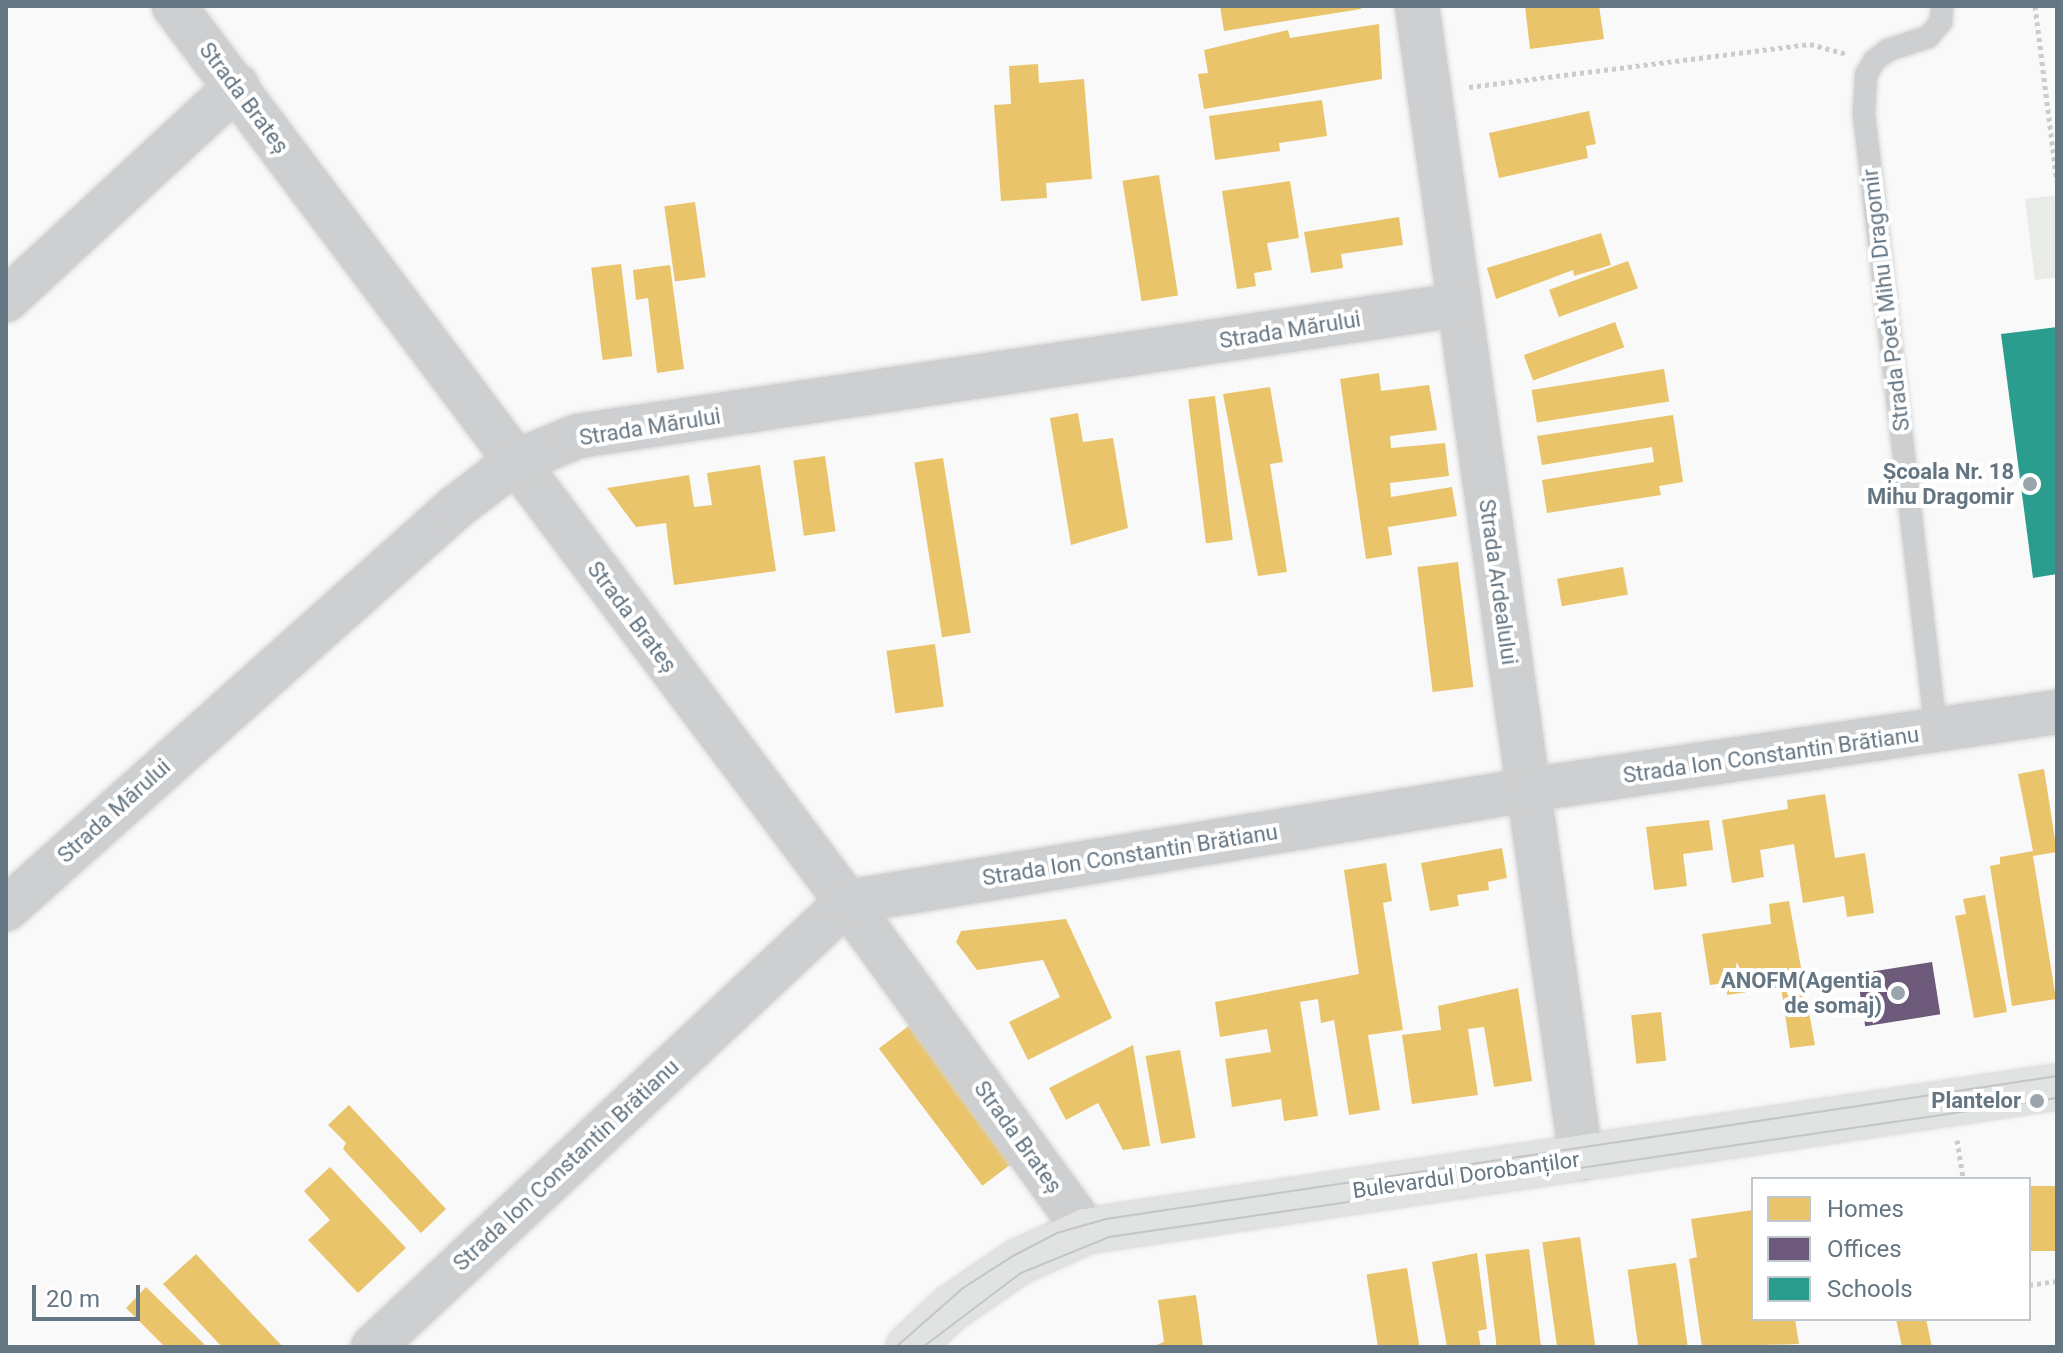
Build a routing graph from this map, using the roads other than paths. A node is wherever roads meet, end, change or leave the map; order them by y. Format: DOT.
graph roads {
  1 [pos="174,6"];
  2 [pos="1417,6"];
  3 [pos="1942,6"];
  4 [pos="237,86"];
  5 [pos="6,300"];
  6 [pos="1458,305"];
  7 [pos="515,462"];
  8 [pos="2057,712"];
  9 [pos="1936,731"];
  10 [pos="1528,790"];
  11 [pos="13,890"];
  12 [pos="847,902"];
  13 [pos="2057,1087"];
  14 [pos="1581,1158"];
  15 [pos="1086,1231"];
  16 [pos="373,1347"];
  17 [pos="909,1347"];
  1 -- 4 [label="street, Strada Brateș"];
  2 -- 6 [label="street, Strada Ardealului"];
  3 -- 9 [label="lane, Strada Poet Mihu Dragomir"];
  4 -- 5 [label="street"];
  4 -- 7 [label="street, Strada Brateș"];
  6 -- 7 [label="street, Strada Mărului"];
  6 -- 10 [label="street, Strada Ardealului"];
  7 -- 11 [label="street, Strada Mărului"];
  7 -- 12 [label="street, Strada Brateș"];
  8 -- 9 [label="street, Strada Ion Constantin Brătianu"];
  9 -- 10 [label="street, Strada Ion Constantin Brătianu"];
  10 -- 12 [label="street, Strada Ion Constantin Brătianu"];
  10 -- 14 [label="street, Strada Ardealului"];
  12 -- 15 [label="street, Strada Brateș"];
  12 -- 16 [label="street, Strada Ion Constantin Brătianu"];
  13 -- 14 [label="main road, Bulevardul Dorobanților"];
  14 -- 15 [label="main road, Bulevardul Dorobanților"];
  15 -- 17 [label="main road, Bulevardul Dorobanților"];
}
